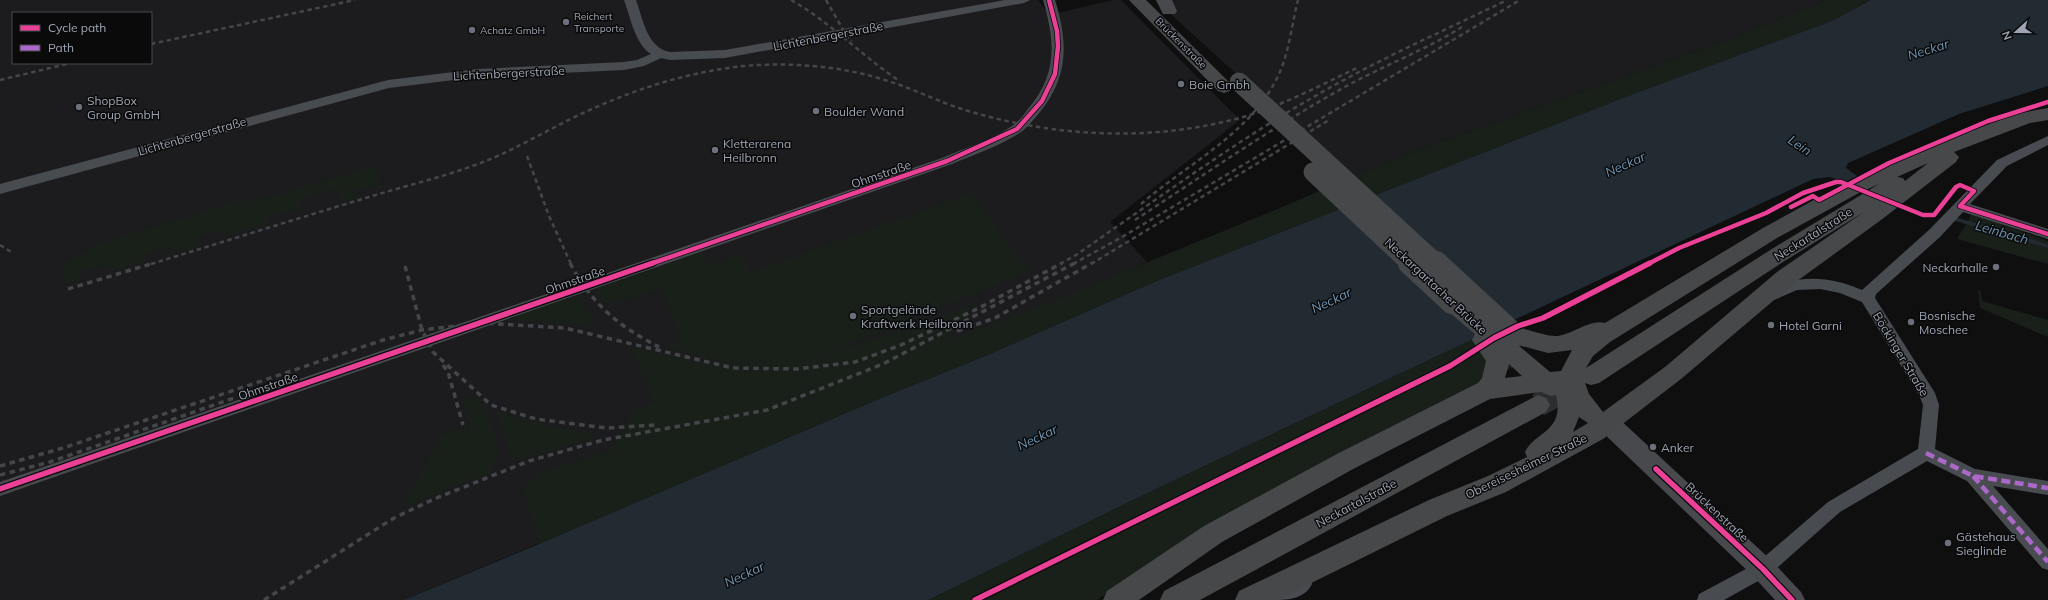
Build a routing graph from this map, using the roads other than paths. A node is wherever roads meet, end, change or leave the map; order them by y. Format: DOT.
graph roads {
  1 [pos="630,0"];
  2 [pos="1024,0"];
  3 [pos="1049,0"];
  4 [pos="1137,0"];
  5 [pos="1163,4"];
  6 [pos="660,54"];
  7 [pos="1232,84"];
  8 [pos="2048,115"];
  9 [pos="2048,140"];
  10 [pos="1949,157"];
  11 [pos="0,189"];
  12 [pos="1958,208"];
  13 [pos="2048,234"];
  14 [pos="1679,288"];
  15 [pos="1867,298"];
  16 [pos="1747,310"];
  17 [pos="1501,342"];
  18 [pos="1563,389"];
  19 [pos="1486,390"];
  20 [pos="1600,419"];
  21 [pos="1926,453"];
  22 [pos="1973,476"];
  23 [pos="2048,488"];
  24 [pos="0,490"];
  25 [pos="1438,508"];
  26 [pos="1372,541"];
  27 [pos="2048,562"];
  28 [pos="1763,569"];
  29 [pos="1118,600"];
  30 [pos="1174,600"];
  31 [pos="1249,600"];
  32 [pos="1279,600"];
  33 [pos="1706,600"];
  34 [pos="1792,600"];
  1 -- 6 [label="street"];
  2 -- 6 [label="street, Lichtenbergerstraße"];
  3 -- 24 [label="street, Ohmstraße"];
  4 -- 7 [label="main road, Brückenstraße"];
  5 -- 7 [label="main road, Brückenstraße"];
  6 -- 11 [label="street, Lichtenbergerstraße"];
  7 -- 17 [label="main road, Neckargartacher Brücke, bridge"];
  7 -- 17 [label="main road, Neckargartacher Brücke, bridge"];
  8 -- 10 [label="main road, Neckartalstraße"];
  8 -- 14 [label="main road"];
  9 -- 12 [label="street, Böckinger Straße"];
  10 -- 16 [label="main road"];
  10 -- 18 [label="main road, Neckartalstraße"];
  12 -- 13 [label="street"];
  12 -- 15 [label="street, Böckinger Straße"];
  14 -- 17 [label="main road"];
  14 -- 18 [label="main road"];
  15 -- 16 [label="street, Obereisesheimer Straße"];
  15 -- 21 [label="street, Böckinger Straße"];
  16 -- 20 [label="main road, Obereisesheimer Straße"];
  17 -- 18 [label="main road, Neckargartacher Brücke"];
  17 -- 19 [label="main road"];
  18 -- 19 [label="main road"];
  18 -- 20 [label="main road, Neckargartacher Brücke"];
  18 -- 25 [label="main road"];
  18 -- 30 [label="main road, Neckartalstraße"];
  19 -- 29 [label="main road"];
  20 -- 25 [label="main road, Obereisesheimer Straße"];
  20 -- 28 [label="main road, Brückenstraße"];
  21 -- 22 [label="street"];
  21 -- 28 [label="street"];
  22 -- 23 [label="street"];
  22 -- 27 [label="street"];
  25 -- 26 [label="main road, Obereisesheimer Straße"];
  26 -- 31 [label="main road"];
  26 -- 32 [label="street, Obereisesheimer Straße"];
  28 -- 33 [label="street"];
  28 -- 34 [label="main road, Brückenstraße"];
}
